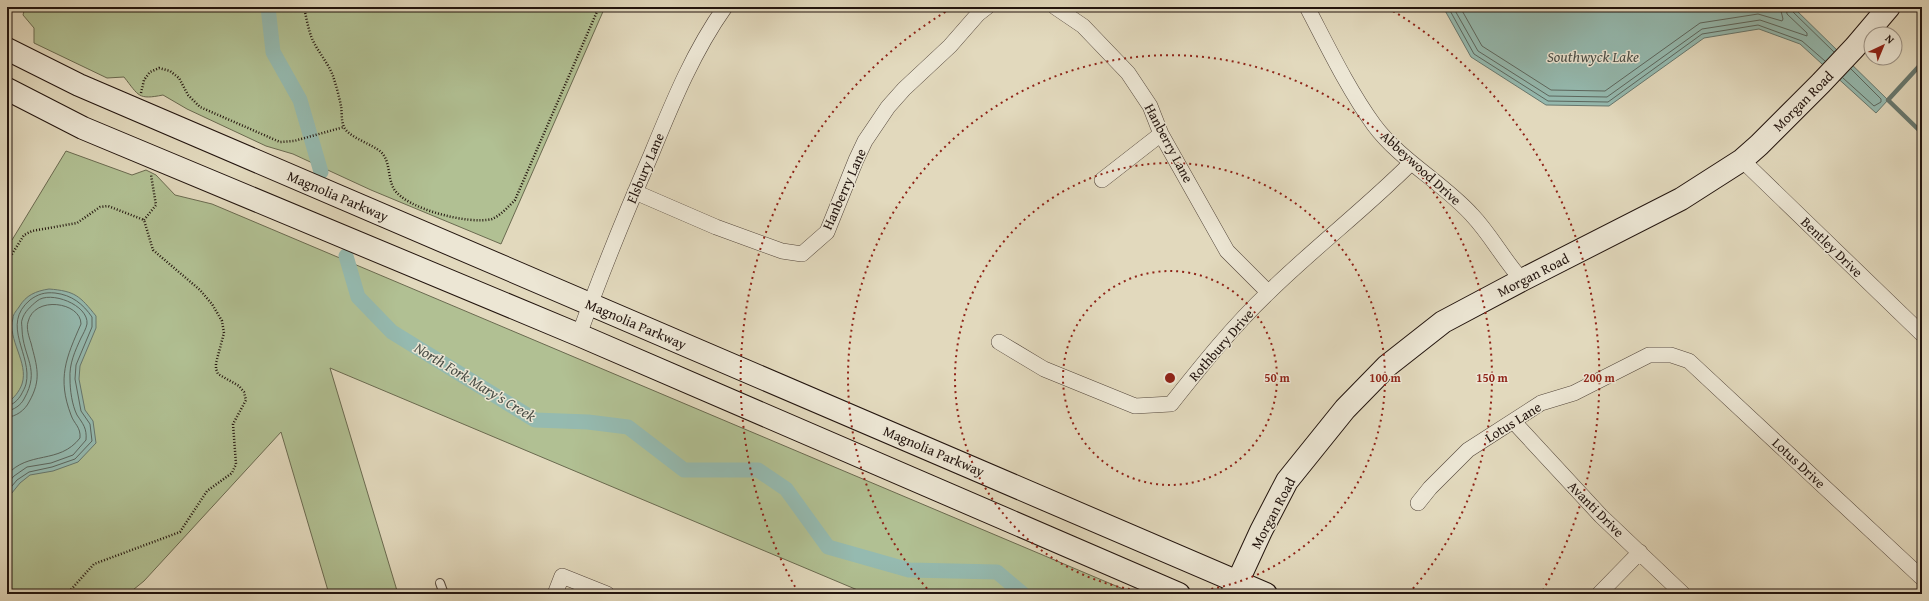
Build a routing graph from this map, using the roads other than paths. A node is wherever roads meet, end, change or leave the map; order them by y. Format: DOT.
graph roads {
  1 [pos="725,7"];
  2 [pos="987,7"];
  3 [pos="1055,7"];
  4 [pos="1307,7"];
  5 [pos="1889,7"];
  6 [pos="7,49"];
  7 [pos="7,89"];
  8 [pos="1161,134"];
  9 [pos="1742,160"];
  10 [pos="1411,163"];
  11 [pos="1102,180"];
  12 [pos="635,192"];
  13 [pos="1522,280"];
  14 [pos="1268,292"];
  15 [pos="590,304"];
  16 [pos="1922,334"];
  17 [pos="579,335"];
  18 [pos="999,342"];
  19 [pos="1672,355"];
  20 [pos="795,392"];
  21 [pos="1513,421"];
  22 [pos="784,424"];
  23 [pos="1009,483"];
  24 [pos="1418,503"];
  25 [pos="997,516"];
  26 [pos="1640,552"];
  27 [pos="1922,578"];
  28 [pos="440,583"];
  29 [pos="1235,588"];
  30 [pos="444,594"];
  31 [pos="555,594"];
  32 [pos="607,594"];
  33 [pos="1179,594"];
  34 [pos="1266,594"];
  35 [pos="1599,594"];
  36 [pos="1683,594"];
  1 -- 12 [label="street, Elsbury Lane"];
  2 -- 12 [label="street, Hanberry Lane"];
  3 -- 8 [label="street, Hanberry Lane"];
  4 -- 10 [label="street, Abbeywood Drive"];
  5 -- 9 [label="main road, Morgan Road"];
  6 -- 15 [label="main road, Magnolia Parkway"];
  7 -- 17 [label="main road"];
  8 -- 11 [label="street"];
  8 -- 14 [label="street, Hanberry Lane"];
  9 -- 13 [label="main road, Morgan Road"];
  9 -- 16 [label="street, Bentley Drive"];
  10 -- 13 [label="street, Abbeywood Drive"];
  10 -- 14 [label="street, Rothbury Drive"];
  12 -- 15 [label="street, Elsbury Lane"];
  13 -- 29 [label="main road, Morgan Road"];
  14 -- 18 [label="street, Rothbury Drive"];
  15 -- 17 [label="street, Elsbury Lane"];
  15 -- 20 [label="main road, Magnolia Parkway"];
  17 -- 22 [label="main road"];
  19 -- 21 [label="street, Lotus Lane"];
  19 -- 27 [label="street, Lotus Drive"];
  20 -- 22 [label="main road"];
  20 -- 23 [label="main road, Magnolia Parkway"];
  21 -- 24 [label="street, Lotus Lane"];
  21 -- 26 [label="street, Avanti Drive"];
  22 -- 25 [label="main road"];
  23 -- 25 [label="main road"];
  23 -- 29 [label="main road, Magnolia Parkway"];
  25 -- 33 [label="main road"];
  26 -- 35 [label="street"];
  26 -- 36 [label="street, Avanti Drive"];
  28 -- 30 [label="lane"];
  29 -- 34 [label="main road, Magnolia Parkway"];
  31 -- 32 [label="street"];
}
